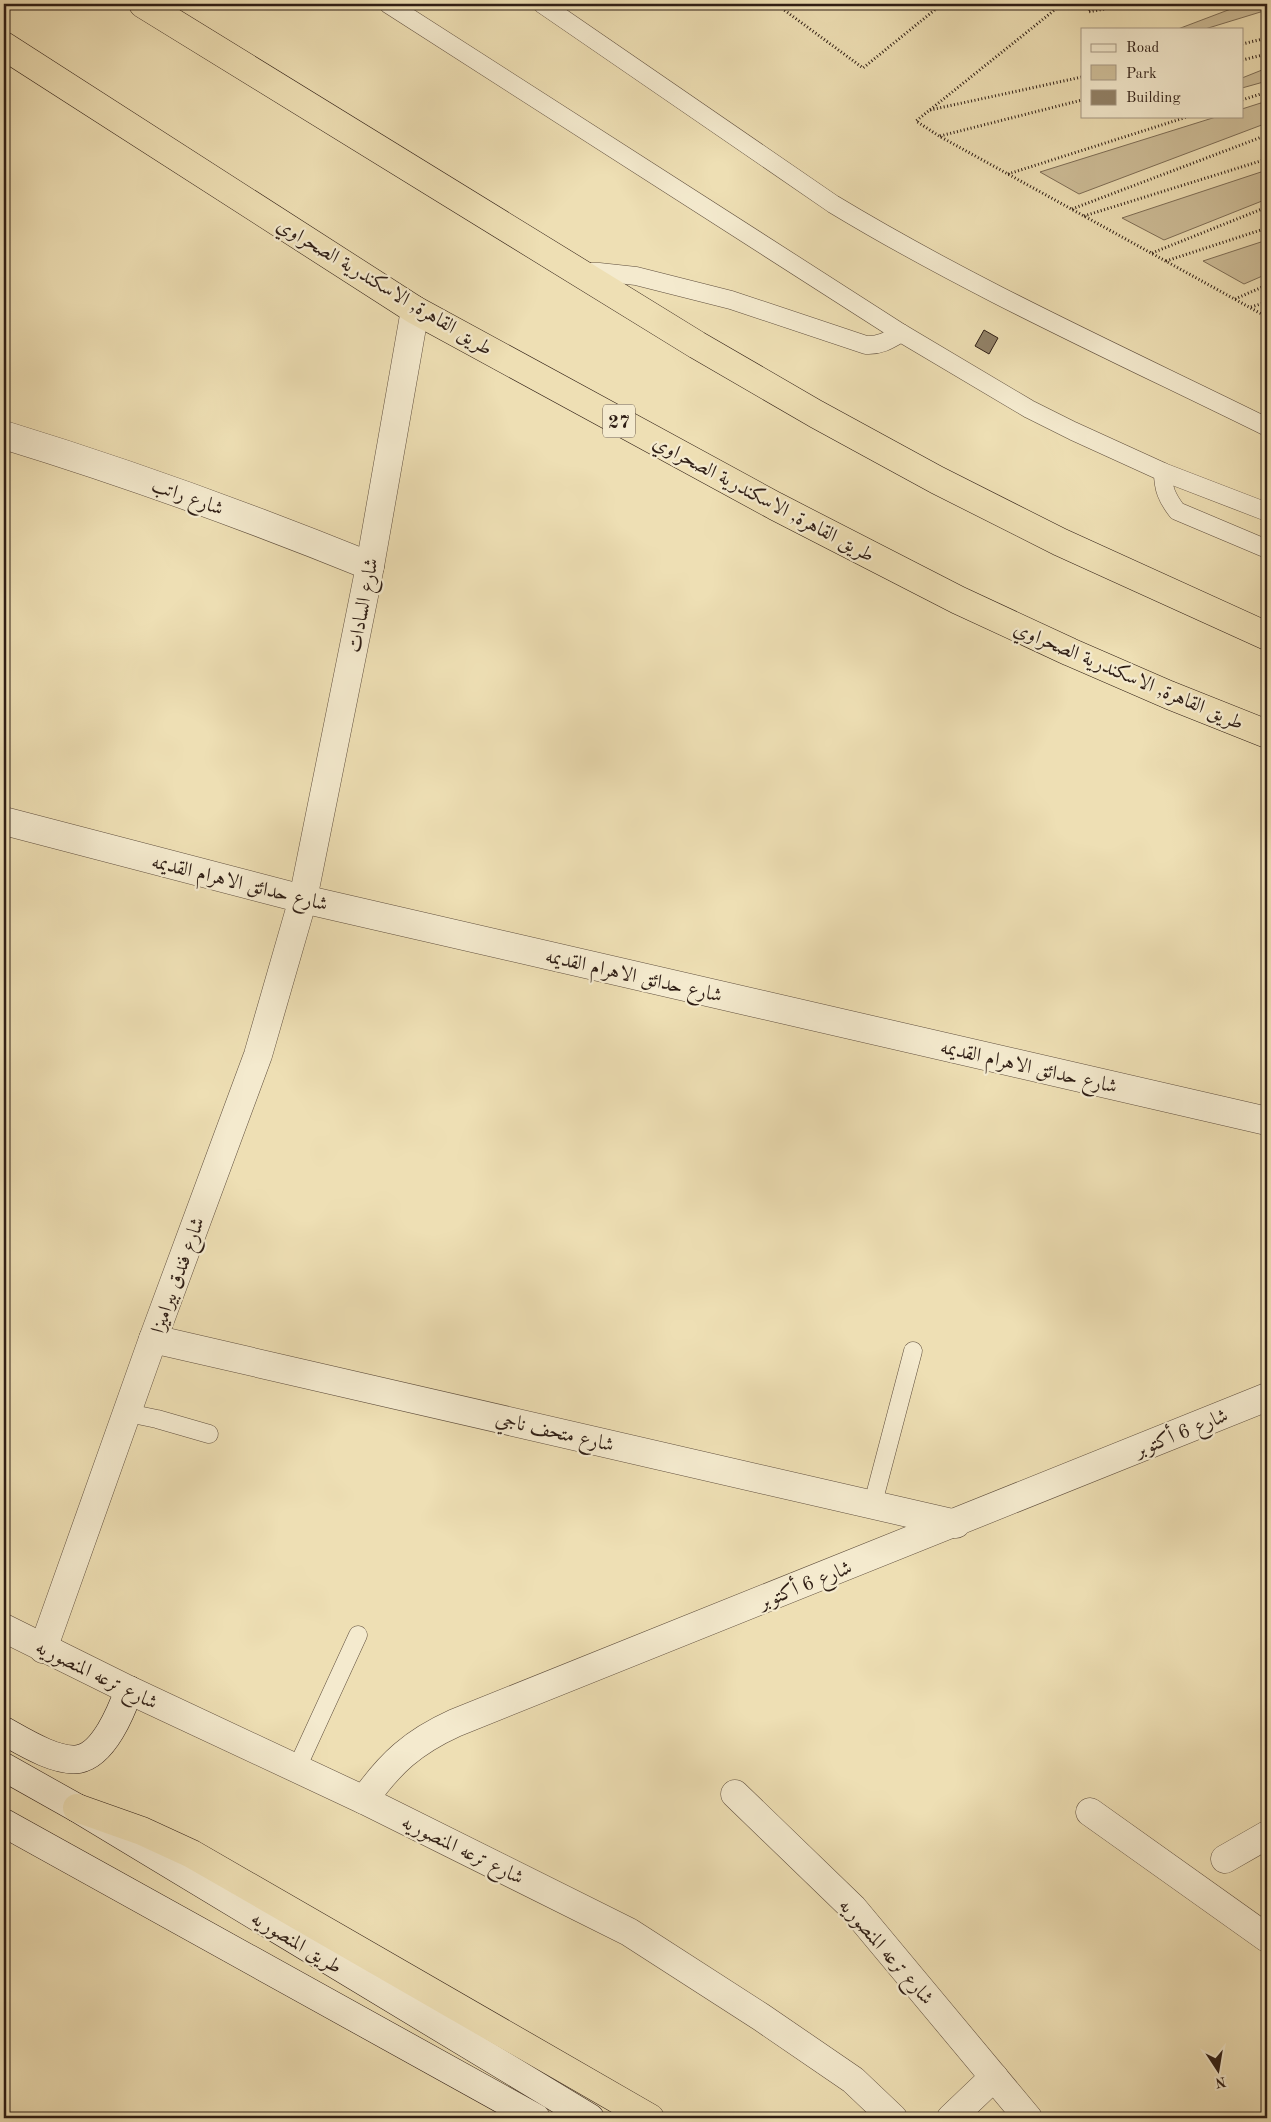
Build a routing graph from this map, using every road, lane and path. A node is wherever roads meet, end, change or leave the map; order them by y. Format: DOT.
graph roads {
  1 [pos="143,4"];
  2 [pos="170,4"];
  3 [pos="388,4"];
  4 [pos="542,4"];
  5 [pos="776,4"];
  6 [pos="942,4"];
  7 [pos="1062,4"];
  8 [pos="1098,4"];
  9 [pos="1131,4"];
  10 [pos="188,32"];
  11 [pos="1267,38"];
  12 [pos="1244,44"];
  13 [pos="4,46"];
  14 [pos="1267,54"];
  15 [pos="1244,60"];
  16 [pos="1081,78"];
  17 [pos="1267,92"];
  18 [pos="1244,99"];
  19 [pos="1081,100"];
  20 [pos="929,110"];
  21 [pos="1184,118"];
  22 [pos="1267,135"];
  23 [pos="939,136"];
  24 [pos="1267,158"];
  25 [pos="1008,174"];
  26 [pos="1267,206"];
  27 [pos="1072,209"];
  28 [pos="1084,216"];
  29 [pos="1267,228"];
  30 [pos="1152,253"];
  31 [pos="1165,261"];
  32 [pos="580,272"];
  33 [pos="1267,285"];
  34 [pos="1235,299"];
  35 [pos="1267,302"];
  36 [pos="1250,308"];
  37 [pos="415,310"];
  38 [pos="1267,317"];
  39 [pos="900,334"];
  40 [pos="1267,427"];
  41 [pos="4,435"];
  42 [pos="1163,472"];
  43 [pos="1267,512"];
  44 [pos="1267,549"];
  45 [pos="370,566"];
  46 [pos="1267,636"];
  47 [pos="1267,734"];
  48 [pos="4,821"];
  49 [pos="303,899"];
  50 [pos="1267,1121"];
  51 [pos="153,1339"];
  52 [pos="913,1351"];
  53 [pos="1267,1397"];
  54 [pos="128,1413"];
  55 [pos="209,1434"];
  56 [pos="873,1503"];
  57 [pos="956,1524"];
  58 [pos="4,1628"];
  59 [pos="358,1635"];
  60 [pos="43,1649"];
  61 [pos="129,1690"];
  62 [pos="4,1731"];
  63 [pos="4,1767"];
  64 [pos="296,1770"];
  65 [pos="735,1794"];
  66 [pos="364,1800"];
  67 [pos="77,1808"];
  68 [pos="1090,1812"];
  69 [pos="4,1823"];
  70 [pos="1267,1835"];
  71 [pos="1225,1859"];
  72 [pos="1267,1938"];
  73 [pos="994,2077"];
  74 [pos="536,2118"];
  75 [pos="590,2118"];
  76 [pos="650,2118"];
  77 [pos="892,2118"];
  78 [pos="951,2118"];
  79 [pos="1028,2118"];
  1 -- 10 [label="highway"];
  2 -- 10 [label="lane"];
  3 -- 39 [label="lane"];
  4 -- 40 [label="lane"];
  5 -- 6 [label="path"];
  7 -- 20 [label="path"];
  8 -- 9 [label="path"];
  10 -- 32 [label="highway"];
  11 -- 12 [label="path"];
  13 -- 37 [label="highway, طريق القاهرة, الاسكندرية الصحراوي / 27"];
  14 -- 15 [label="path"];
  16 -- 20 [label="path"];
  17 -- 18 [label="path"];
  19 -- 23 [label="path"];
  20 -- 23 [label="path"];
  21 -- 25 [label="path"];
  22 -- 27 [label="path"];
  23 -- 25 [label="path"];
  24 -- 28 [label="path"];
  25 -- 27 [label="path"];
  26 -- 30 [label="path"];
  27 -- 28 [label="path"];
  28 -- 30 [label="path"];
  29 -- 31 [label="path"];
  30 -- 31 [label="path"];
  31 -- 34 [label="path"];
  32 -- 39 [label="lane"];
  32 -- 46 [label="highway"];
  33 -- 34 [label="path"];
  34 -- 36 [label="path"];
  35 -- 36 [label="path"];
  36 -- 38 [label="path"];
  37 -- 45 [label="street, شارع السادات"];
  37 -- 47 [label="highway, طريق القاهرة, الاسكندرية الصحراوي / 27"];
  39 -- 42 [label="lane"];
  41 -- 45 [label="street, شارع راتب"];
  42 -- 43 [label="lane"];
  42 -- 44 [label="lane"];
  45 -- 49 [label="street, شارع السادات"];
  48 -- 49 [label="street, شارع حدائق الاهرام القديمه"];
  49 -- 50 [label="street, شارع حدائق الاهرام القديمه"];
  49 -- 51 [label="street, شارع فندق بيراميزا"];
  51 -- 54 [label="street, شارع فندق بيراميزا"];
  51 -- 56 [label="street, شارع متحف ناجي"];
  52 -- 56 [label="lane"];
  53 -- 57 [label="street, شارع 6 أكتوبر"];
  54 -- 55 [label="lane"];
  54 -- 60 [label="street, شارع فندق بيراميزا"];
  56 -- 57 [label="street, شارع متحف ناجي"];
  57 -- 66 [label="street, شارع 6 أكتوبر"];
  58 -- 60 [label="street, شارع ترعه المنصوريه"];
  59 -- 64 [label="lane"];
  60 -- 61 [label="street, شارع ترعه المنصوريه"];
  61 -- 62 [label="street"];
  61 -- 64 [label="street, شارع ترعه المنصوريه"];
  63 -- 67 [label="street, طريق المنصوريه"];
  64 -- 66 [label="street, شارع ترعه المنصوريه"];
  65 -- 73 [label="street, شارع ترعه المنصوريه"];
  66 -- 77 [label="street, شارع ترعه المنصوريه"];
  67 -- 75 [label="street, طريق المنصوريه"];
  67 -- 76 [label="highway"];
  68 -- 72 [label="street"];
  69 -- 74 [label="street, طريق المنصوريه"];
  70 -- 71 [label="street"];
  73 -- 78 [label="street"];
  73 -- 79 [label="street, شارع ترعه المنصوريه"];
}
